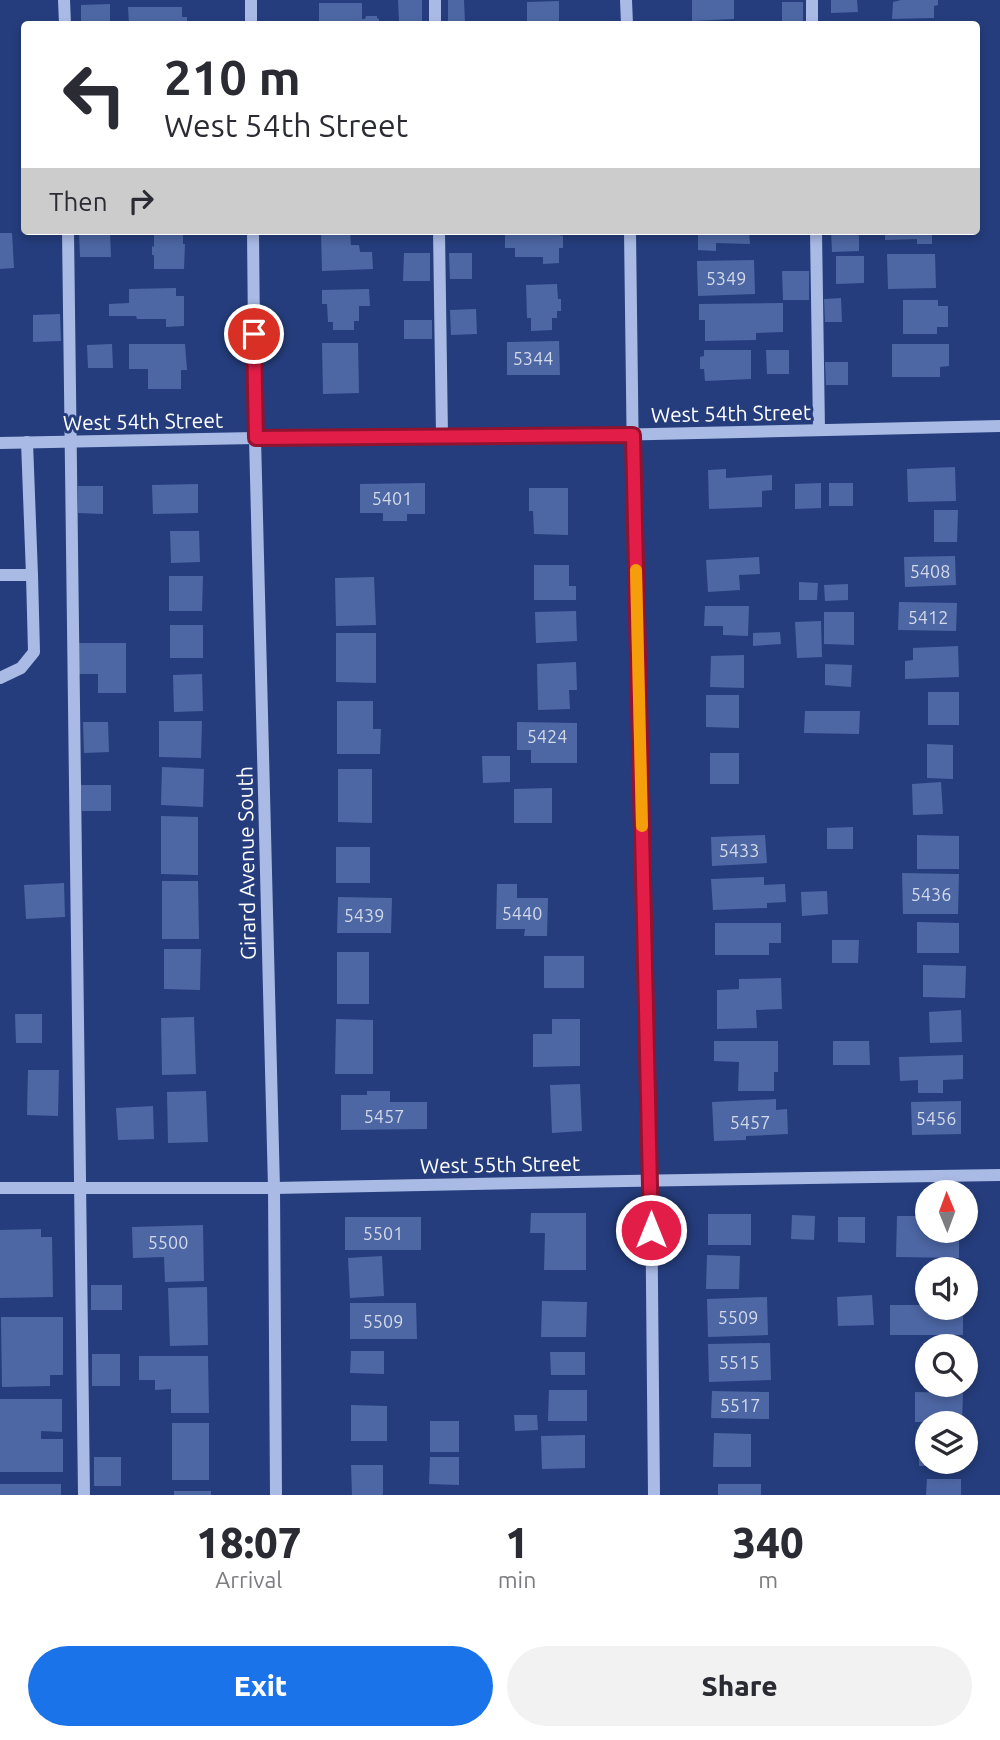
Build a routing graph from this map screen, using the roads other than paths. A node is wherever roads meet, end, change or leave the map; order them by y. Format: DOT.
graph roads {
  1 [pos="65,0"];
  2 [pos="251,0"];
  3 [pos="435,0"];
  4 [pos="626,0"];
  5 [pos="812,0"];
  6 [pos="65,21"];
  7 [pos="251,21"];
  8 [pos="435,21"];
  9 [pos="627,21"];
  10 [pos="812,21"];
  11 [pos="68,235"];
  12 [pos="253,235"];
  13 [pos="439,235"];
  14 [pos="630,235"];
  15 [pos="816,235"];
  16 [pos="1000,426"];
  17 [pos="819,430"];
  18 [pos="633,435"];
  19 [pos="442,436"];
  20 [pos="256,438"];
  21 [pos="72,441"];
  22 [pos="27,442"];
  23 [pos="0,443"];
  24 [pos="0,575"];
  25 [pos="32,575"];
  26 [pos="0,678"];
  27 [pos="1000,1175"];
  28 [pos="651,1180"];
  29 [pos="0,1188"];
  30 [pos="80,1188"];
  31 [pos="274,1188"];
  32 [pos="85,1495"];
  33 [pos="275,1495"];
  34 [pos="654,1495"];
  1 -- 6 [label="street"];
  2 -- 7 [label="street"];
  3 -- 8 [label="street"];
  4 -- 9 [label="street"];
  5 -- 10 [label="street"];
  11 -- 21 [label="street"];
  12 -- 20 [label="street, Girard Avenue South"];
  13 -- 19 [label="street"];
  14 -- 18 [label="street"];
  15 -- 17 [label="street"];
  16 -- 17 [label="street, West 54th Street"];
  17 -- 18 [label="street, West 54th Street"];
  18 -- 19 [label="street, West 54th Street"];
  18 -- 28 [label="street"];
  19 -- 20 [label="street, West 54th Street"];
  20 -- 21 [label="street, West 54th Street"];
  20 -- 31 [label="street, Girard Avenue South"];
  21 -- 22 [label="street, West 54th Street"];
  21 -- 30 [label="street"];
  22 -- 23 [label="street, West 54th Street"];
  22 -- 25 [label="street"];
  24 -- 25 [label="street"];
  25 -- 26 [label="street"];
  27 -- 28 [label="street, West 55th Street"];
  28 -- 31 [label="street, West 55th Street"];
  28 -- 34 [label="street"];
  29 -- 30 [label="street, West 55th Street"];
  30 -- 31 [label="street, West 55th Street"];
  30 -- 32 [label="street"];
  31 -- 33 [label="street, Girard Avenue South"];
}
